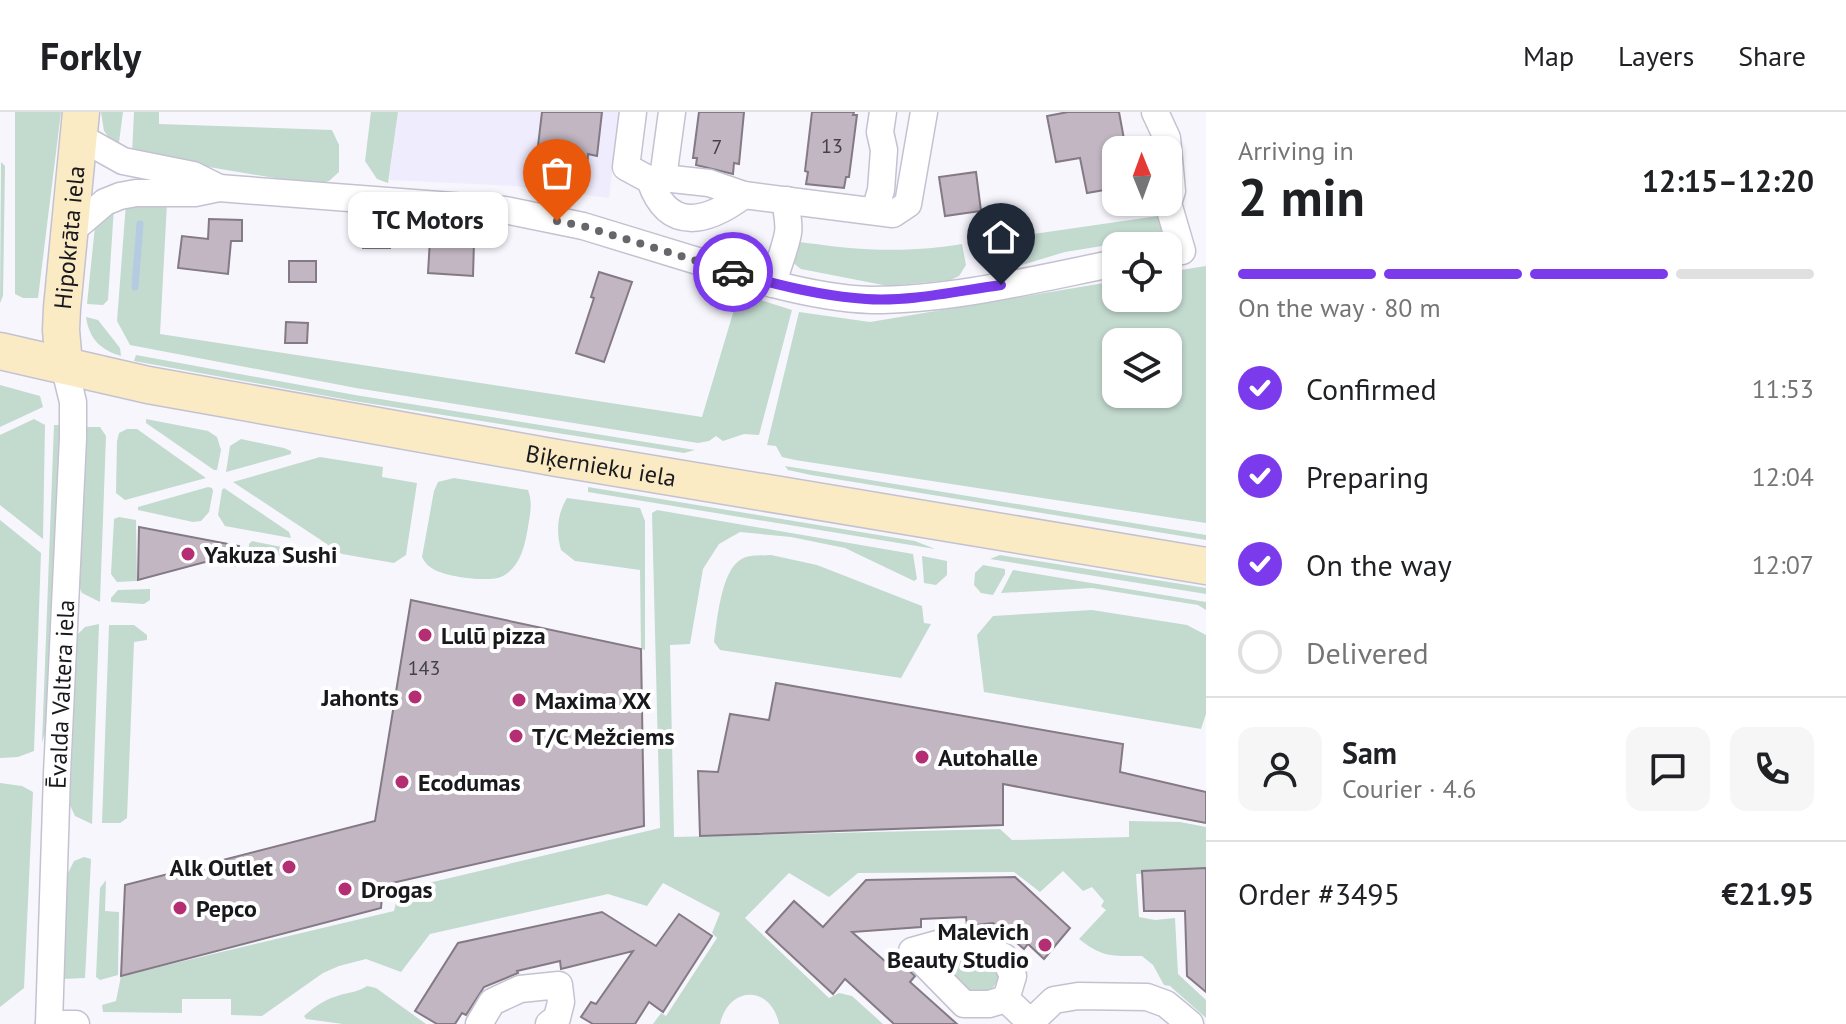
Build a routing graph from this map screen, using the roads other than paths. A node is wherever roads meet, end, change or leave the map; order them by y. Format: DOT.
graph roads {
  1 [pos="633,112"];
  2 [pos="672,112"];
  3 [pos="883,112"];
  4 [pos="924,112"];
  5 [pos="1158,113"];
  6 [pos="81,125"];
  7 [pos="656,179"];
  8 [pos="219,188"];
  9 [pos="744,195"];
  10 [pos="786,206"];
  11 [pos="875,211"];
  12 [pos="71,231"];
  13 [pos="1184,246"];
  14 [pos="1102,266"];
  15 [pos="776,273"];
  16 [pos="0,351"];
  17 [pos="64,365"];
  18 [pos="1206,566"];
  19 [pos="1006,999"];
  20 [pos="1029,1023"];
  21 [pos="49,1024"];
  22 [pos="76,1024"];
  23 [pos="479,1024"];
  24 [pos="549,1024"];
  25 [pos="1190,1024"];
  1 -- 7 [label="street"];
  2 -- 7 [label="street"];
  3 -- 11 [label="street"];
  4 -- 11 [label="street"];
  5 -- 13 [label="street"];
  6 -- 8 [label="street"];
  6 -- 12 [label="main road, Hipokrāta iela"];
  7 -- 9 [label="street"];
  7 -- 9 [label="street"];
  8 -- 12 [label="street"];
  8 -- 15 [label="street"];
  9 -- 10 [label="street"];
  10 -- 11 [label="street"];
  10 -- 15 [label="street"];
  12 -- 17 [label="main road, Hipokrāta iela"];
  14 -- 15 [label="street"];
  16 -- 17 [label="main road, Biķernieku iela"];
  17 -- 18 [label="main road, Biķernieku iela"];
  17 -- 21 [label="street, Ēvalda Valtera iela"];
  19 -- 20 [label="street"];
  20 -- 25 [label="street"];
  21 -- 22 [label="street"];
  23 -- 24 [label="street"];
}
